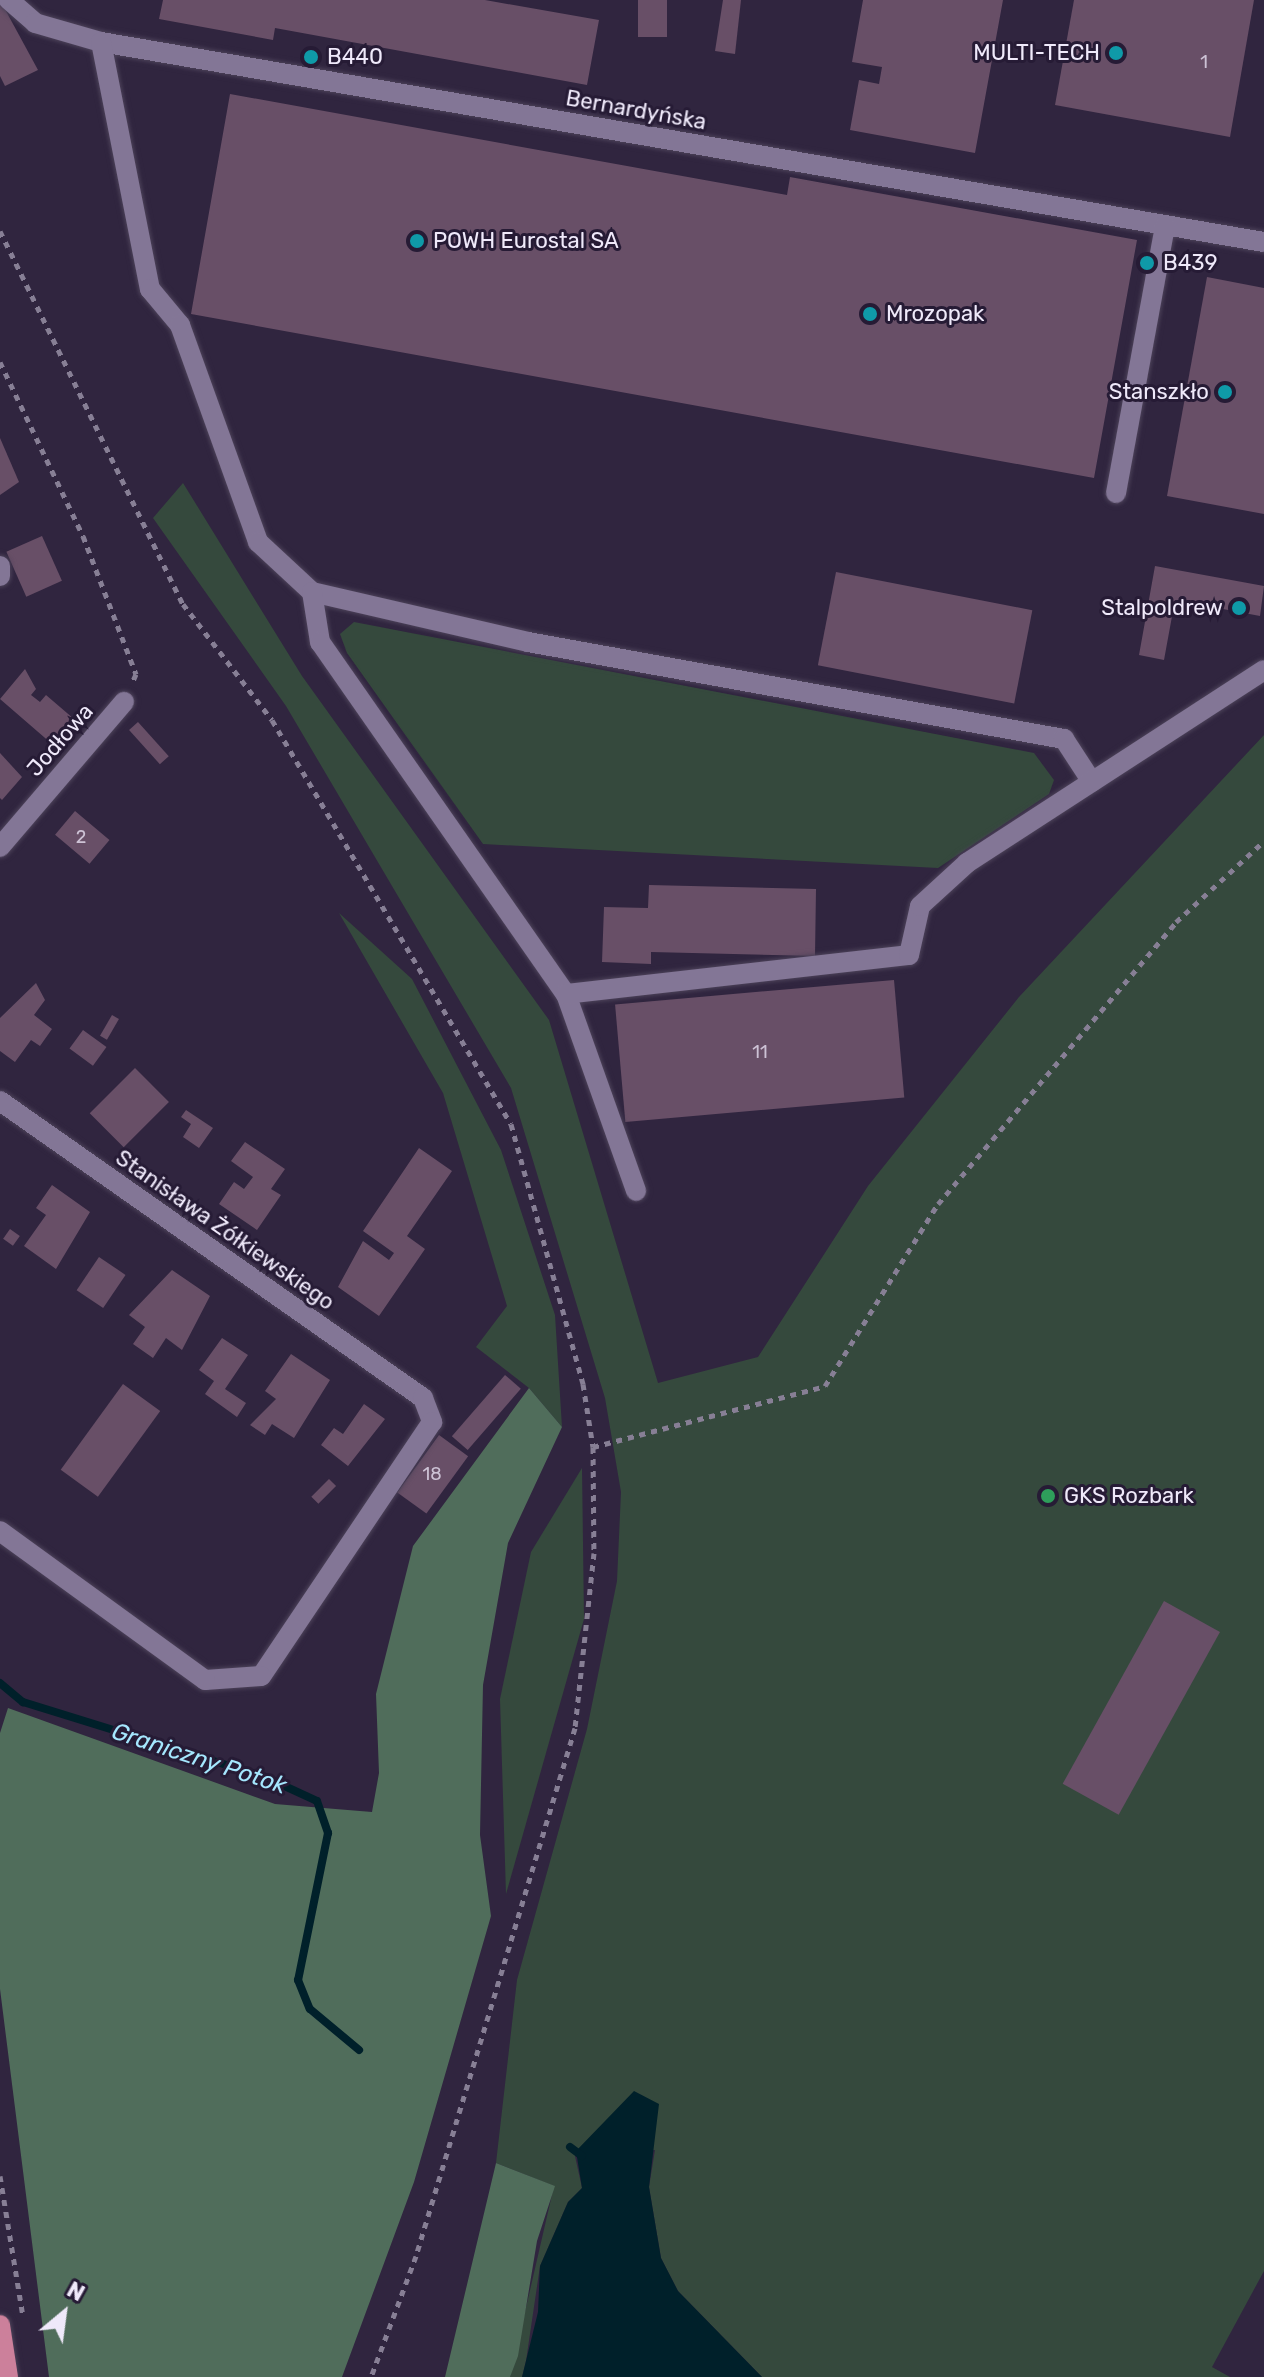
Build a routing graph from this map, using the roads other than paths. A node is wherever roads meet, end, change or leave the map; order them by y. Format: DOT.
graph roads {
  1 [pos="9,0"];
  2 [pos="101,42"];
  3 [pos="1165,225"];
  4 [pos="1264,242"];
  5 [pos="1116,493"];
  6 [pos="0,566"];
  7 [pos="0,576"];
  8 [pos="312,592"];
  9 [pos="1264,670"];
  10 [pos="124,702"];
  11 [pos="1092,782"];
  12 [pos="0,847"];
  13 [pos="566,994"];
  14 [pos="0,1101"];
  15 [pos="636,1191"];
  16 [pos="0,1531"];
  17 [pos="0,2325"];
  18 [pos="8,2377"];
  1 -- 2 [label="street, Bernardyńska"];
  2 -- 3 [label="street, Bernardyńska"];
  2 -- 8 [label="street"];
  3 -- 4 [label="street, Bernardyńska"];
  3 -- 5 [label="street"];
  6 -- 7 [label="street"];
  8 -- 11 [label="street"];
  8 -- 13 [label="street"];
  9 -- 11 [label="street"];
  10 -- 12 [label="street, Jodłowa"];
  11 -- 13 [label="street"];
  13 -- 15 [label="street"];
  14 -- 16 [label="street, Stanisława Żółkiewskiego"];
  17 -- 18 [label="main road"];
}
